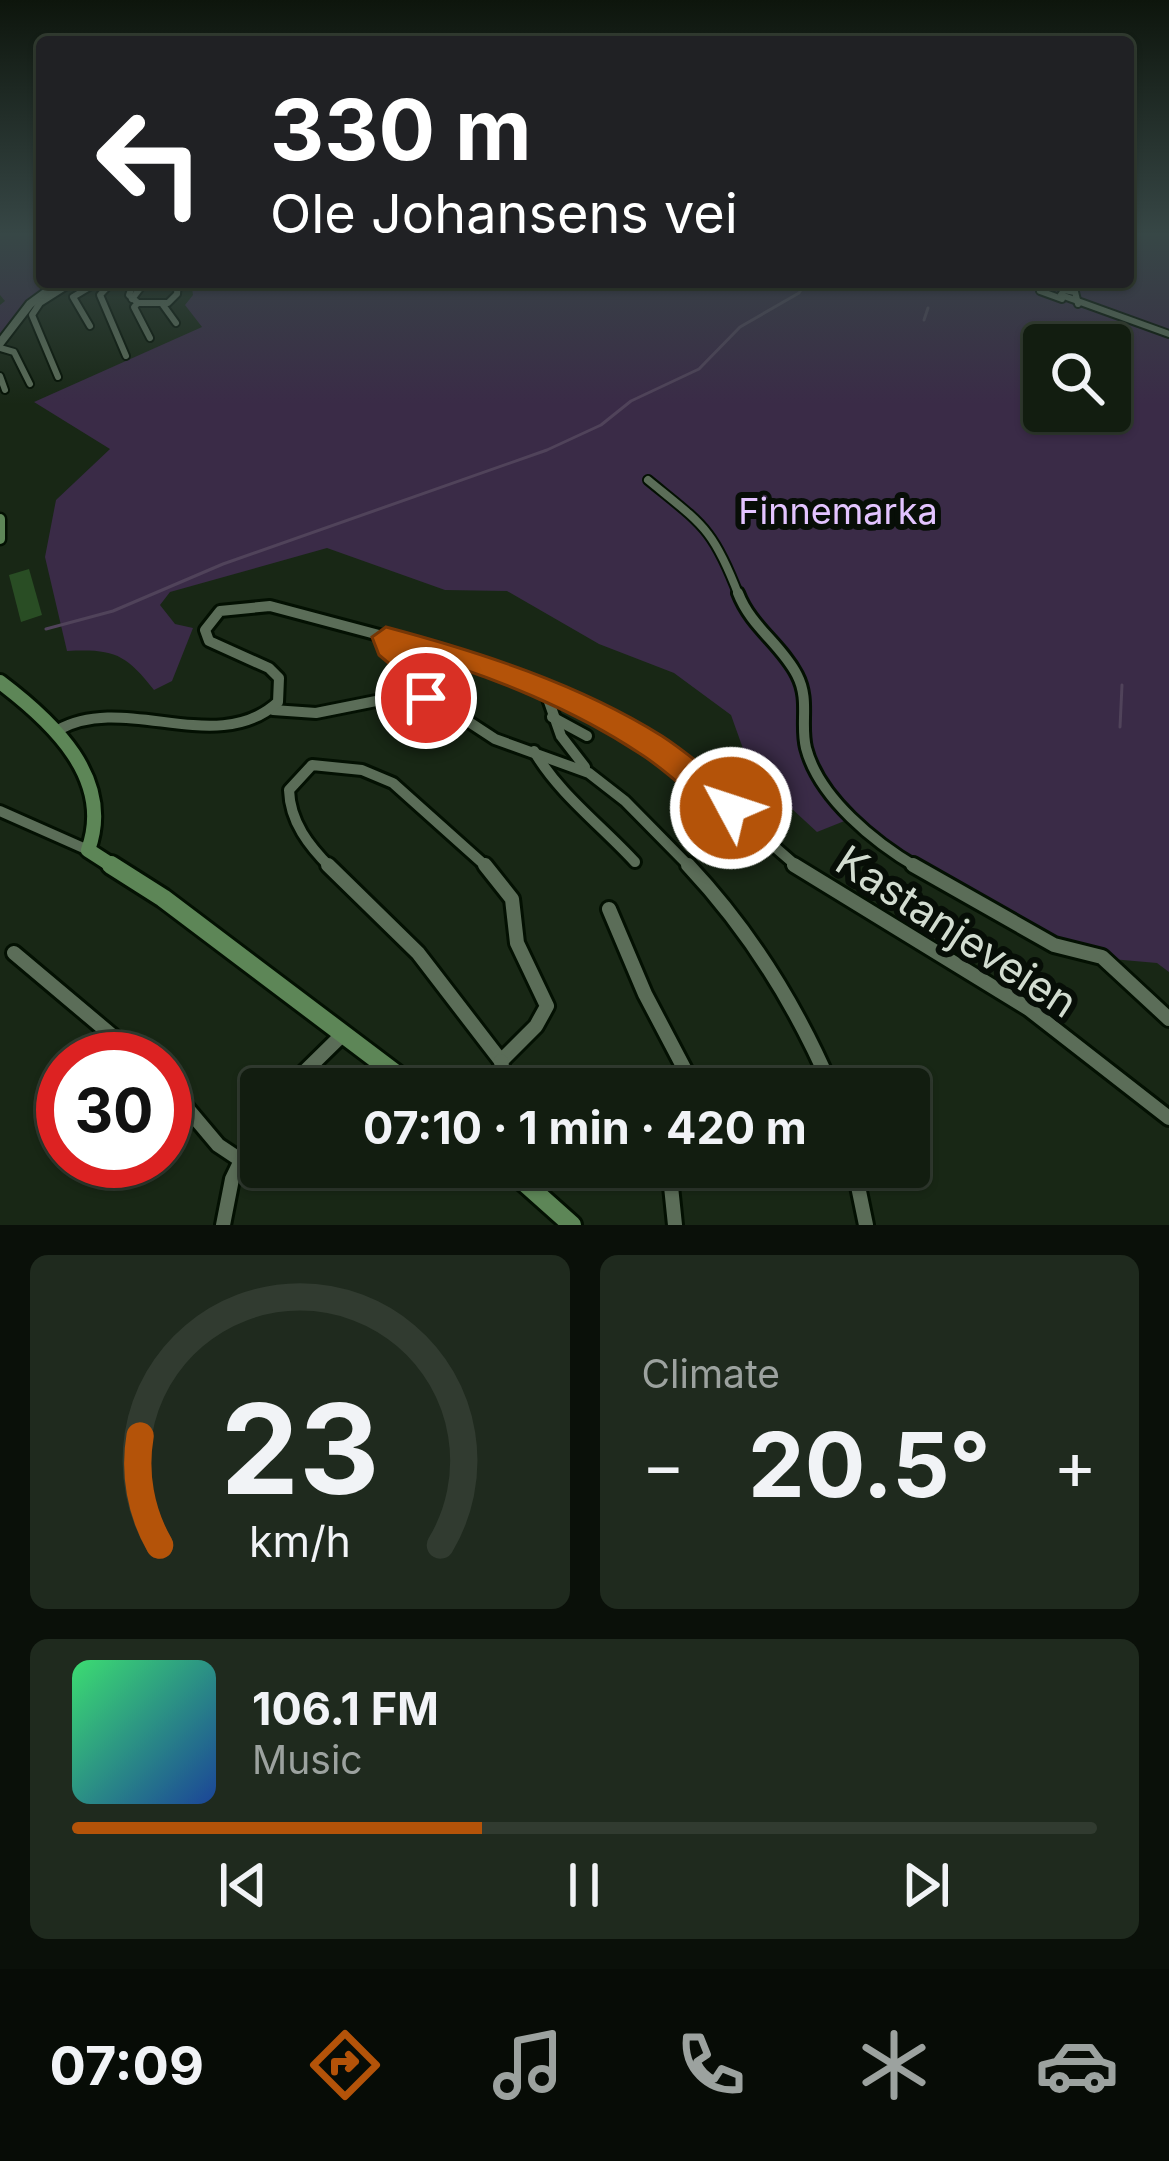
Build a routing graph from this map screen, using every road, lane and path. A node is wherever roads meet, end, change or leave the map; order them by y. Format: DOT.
graph roads {
  1 [pos="54,290"];
  2 [pos="56,290"];
  3 [pos="59,290"];
  4 [pos="85,290"];
  5 [pos="105,290"];
  6 [pos="130,290"];
  7 [pos="141,290"];
  8 [pos="176,290"];
  9 [pos="1040,291"];
  10 [pos="135,301"];
  11 [pos="51,303"];
  12 [pos="163,305"];
  13 [pos="176,323"];
  14 [pos="90,326"];
  15 [pos="1169,334"];
  16 [pos="150,338"];
  17 [pos="0,345"];
  18 [pos="125,356"];
  19 [pos="0,376"];
  20 [pos="58,377"];
  21 [pos="30,384"];
  22 [pos="5,390"];
  23 [pos="648,480"];
  24 [pos="0,519"];
  25 [pos="0,539"];
  26 [pos="386,637"];
  27 [pos="0,682"];
  28 [pos="546,692"];
  29 [pos="431,697"];
  30 [pos="272,710"];
  31 [pos="552,717"];
  32 [pos="58,730"];
  33 [pos="587,736"];
  34 [pos="534,752"];
  35 [pos="588,772"];
  36 [pos="0,811"];
  37 [pos="88,850"];
  38 [pos="634,862"];
  39 [pos="609,910"];
  40 [pos="14,952"];
  41 [pos="1169,1019"];
  42 [pos="108,1032"];
  43 [pos="341,1036"];
  44 [pos="501,1061"];
  45 [pos="308,1068"];
  46 [pos="386,1068"];
  47 [pos="502,1068"];
  48 [pos="684,1068"];
  49 [pos="822,1068"];
  50 [pos="192,1109"];
  51 [pos="1169,1118"];
  52 [pos="239,1159"];
  53 [pos="527,1188"];
  54 [pos="672,1188"];
  55 [pos="858,1188"];
  56 [pos="223,1225"];
  57 [pos="572,1225"];
  58 [pos="675,1225"];
  59 [pos="866,1225"];
  1 -- 17 [label="street"];
  2 -- 20 [label="street"];
  3 -- 11 [label="street"];
  4 -- 14 [label="street"];
  5 -- 18 [label="street"];
  6 -- 10 [label="street"];
  7 -- 10 [label="street"];
  8 -- 12 [label="street"];
  9 -- 15 [label="street"];
  10 -- 12 [label="street"];
  10 -- 16 [label="street"];
  12 -- 13 [label="street"];
  17 -- 21 [label="street"];
  19 -- 22 [label="street"];
  23 -- 41 [label="street"];
  24 -- 25 [label="main road"];
  26 -- 28 [label="street, Kastanjeveien"];
  26 -- 29 [label="street"];
  26 -- 30 [label="street, Kastanjeveien"];
  27 -- 32 [label="main road"];
  28 -- 31 [label="street"];
  28 -- 51 [label="street, Kastanjeveien"];
  29 -- 30 [label="street"];
  29 -- 34 [label="street"];
  30 -- 32 [label="street"];
  31 -- 33 [label="street"];
  31 -- 35 [label="street"];
  32 -- 37 [label="main road"];
  34 -- 35 [label="street"];
  34 -- 38 [label="street"];
  35 -- 49 [label="street"];
  36 -- 37 [label="street"];
  37 -- 43 [label="main road"];
  39 -- 48 [label="street"];
  40 -- 42 [label="street"];
  43 -- 45 [label="street"];
  43 -- 46 [label="main road"];
  44 -- 44 [label="street"];
  44 -- 47 [label="street"];
  50 -- 52 [label="street"];
  52 -- 56 [label="street"];
  53 -- 57 [label="main road"];
  54 -- 58 [label="street"];
  55 -- 59 [label="street"];
}
